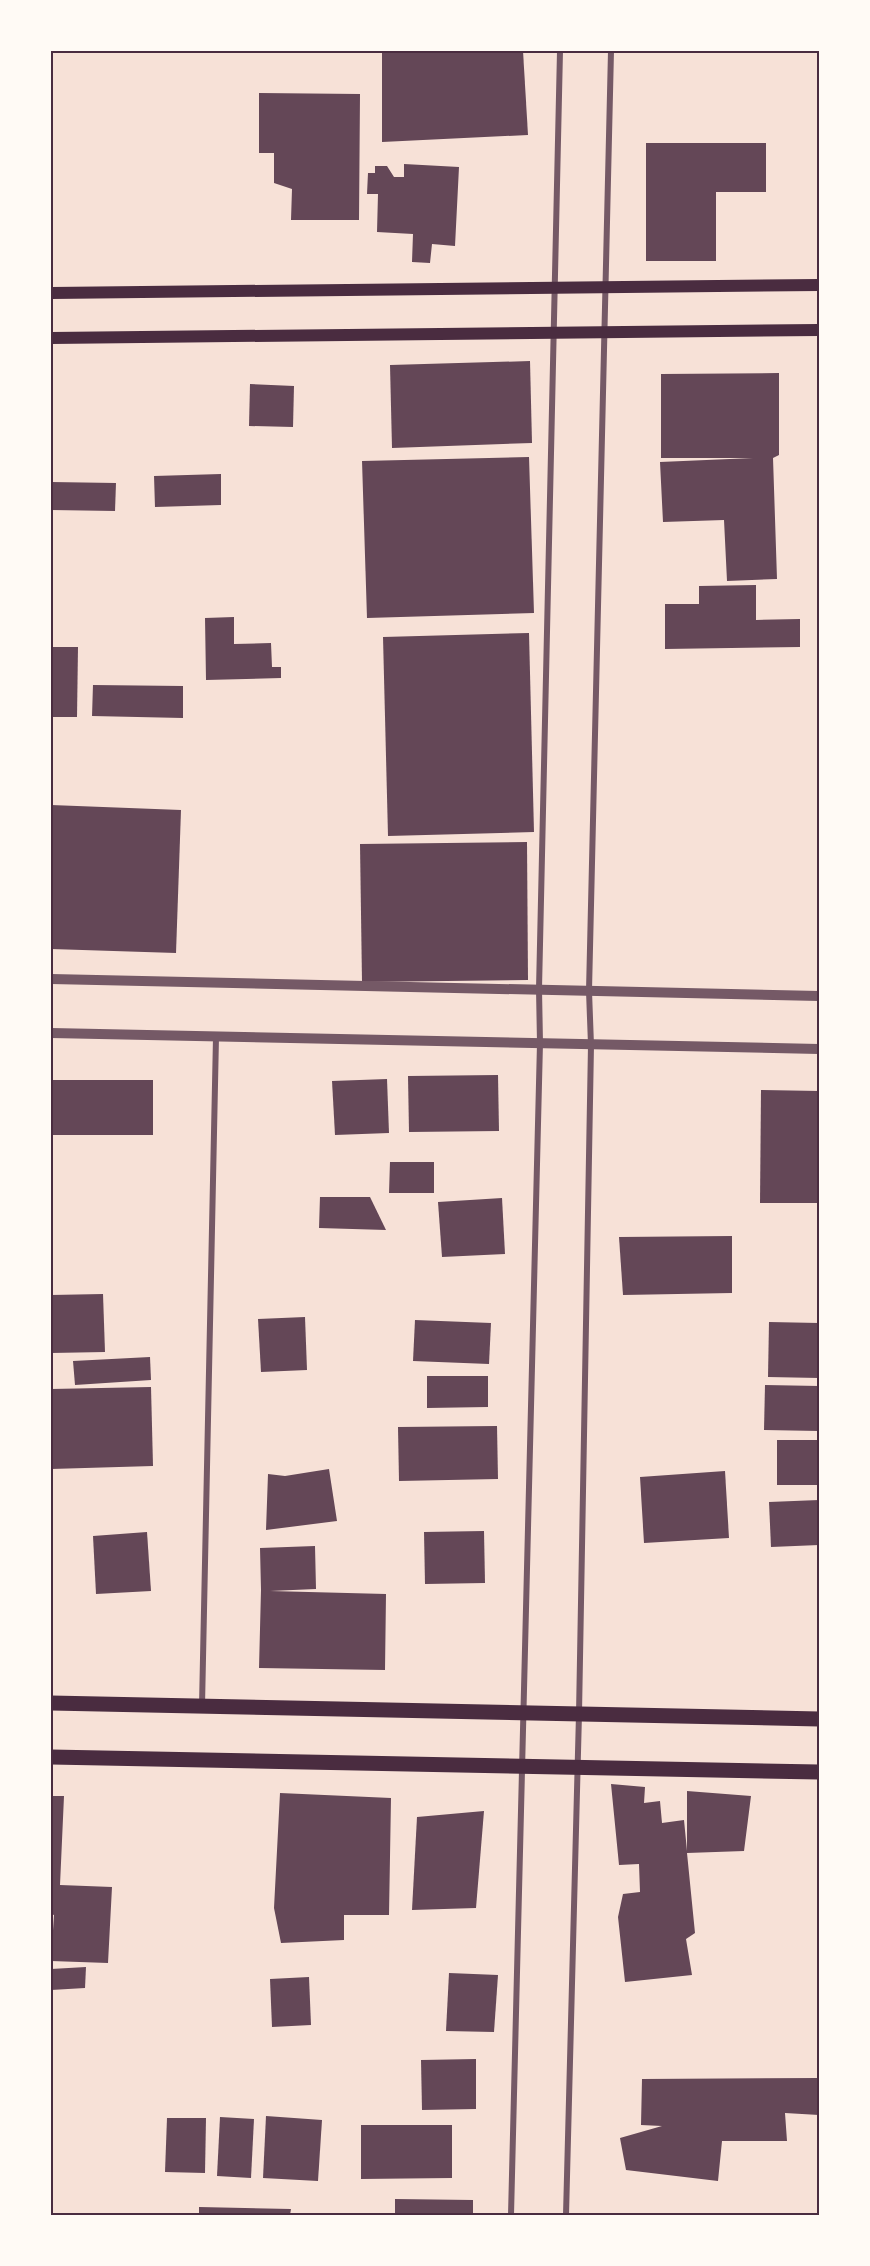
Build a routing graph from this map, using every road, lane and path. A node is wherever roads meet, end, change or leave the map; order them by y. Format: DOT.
graph roads {
  1 [pos="560,51"];
  2 [pos="611,51"];
  3 [pos="819,285"];
  4 [pos="556,288"];
  5 [pos="605,288"];
  6 [pos="51,292"];
  7 [pos="819,330"];
  8 [pos="553,333"];
  9 [pos="605,333"];
  10 [pos="51,338"];
  11 [pos="51,980"];
  12 [pos="540,989"];
  13 [pos="590,991"];
  14 [pos="819,996"];
  15 [pos="51,1034"];
  16 [pos="216,1037"];
  17 [pos="540,1043"];
  18 [pos="591,1045"];
  19 [pos="819,1049"];
  20 [pos="51,1703"];
  21 [pos="202,1706"];
  22 [pos="523,1713"];
  23 [pos="579,1714"];
  24 [pos="819,1719"];
  25 [pos="51,1757"];
  26 [pos="522,1767"];
  27 [pos="578,1767"];
  28 [pos="819,1772"];
  29 [pos="511,2215"];
  30 [pos="566,2215"];
  1 -- 4 [label="street"];
  2 -- 5 [label="street"];
  3 -- 5 [label="main road"];
  4 -- 5 [label="main road"];
  4 -- 6 [label="main road"];
  4 -- 8 [label="street"];
  5 -- 9 [label="street"];
  7 -- 9 [label="main road"];
  8 -- 9 [label="main road"];
  8 -- 10 [label="main road"];
  8 -- 12 [label="street"];
  9 -- 13 [label="street"];
  11 -- 12 [label="street"];
  12 -- 13 [label="street"];
  12 -- 17 [label="street"];
  13 -- 14 [label="street"];
  13 -- 18 [label="street"];
  15 -- 16 [label="street"];
  16 -- 17 [label="street"];
  16 -- 21 [label="street"];
  17 -- 18 [label="street"];
  17 -- 22 [label="street"];
  18 -- 19 [label="street"];
  18 -- 23 [label="street"];
  20 -- 21 [label="main road"];
  21 -- 22 [label="main road"];
  22 -- 23 [label="main road"];
  22 -- 26 [label="street"];
  23 -- 24 [label="main road"];
  23 -- 27 [label="street"];
  25 -- 26 [label="main road"];
  26 -- 27 [label="main road"];
  26 -- 29 [label="street"];
  27 -- 28 [label="main road"];
  27 -- 30 [label="street"];
}
